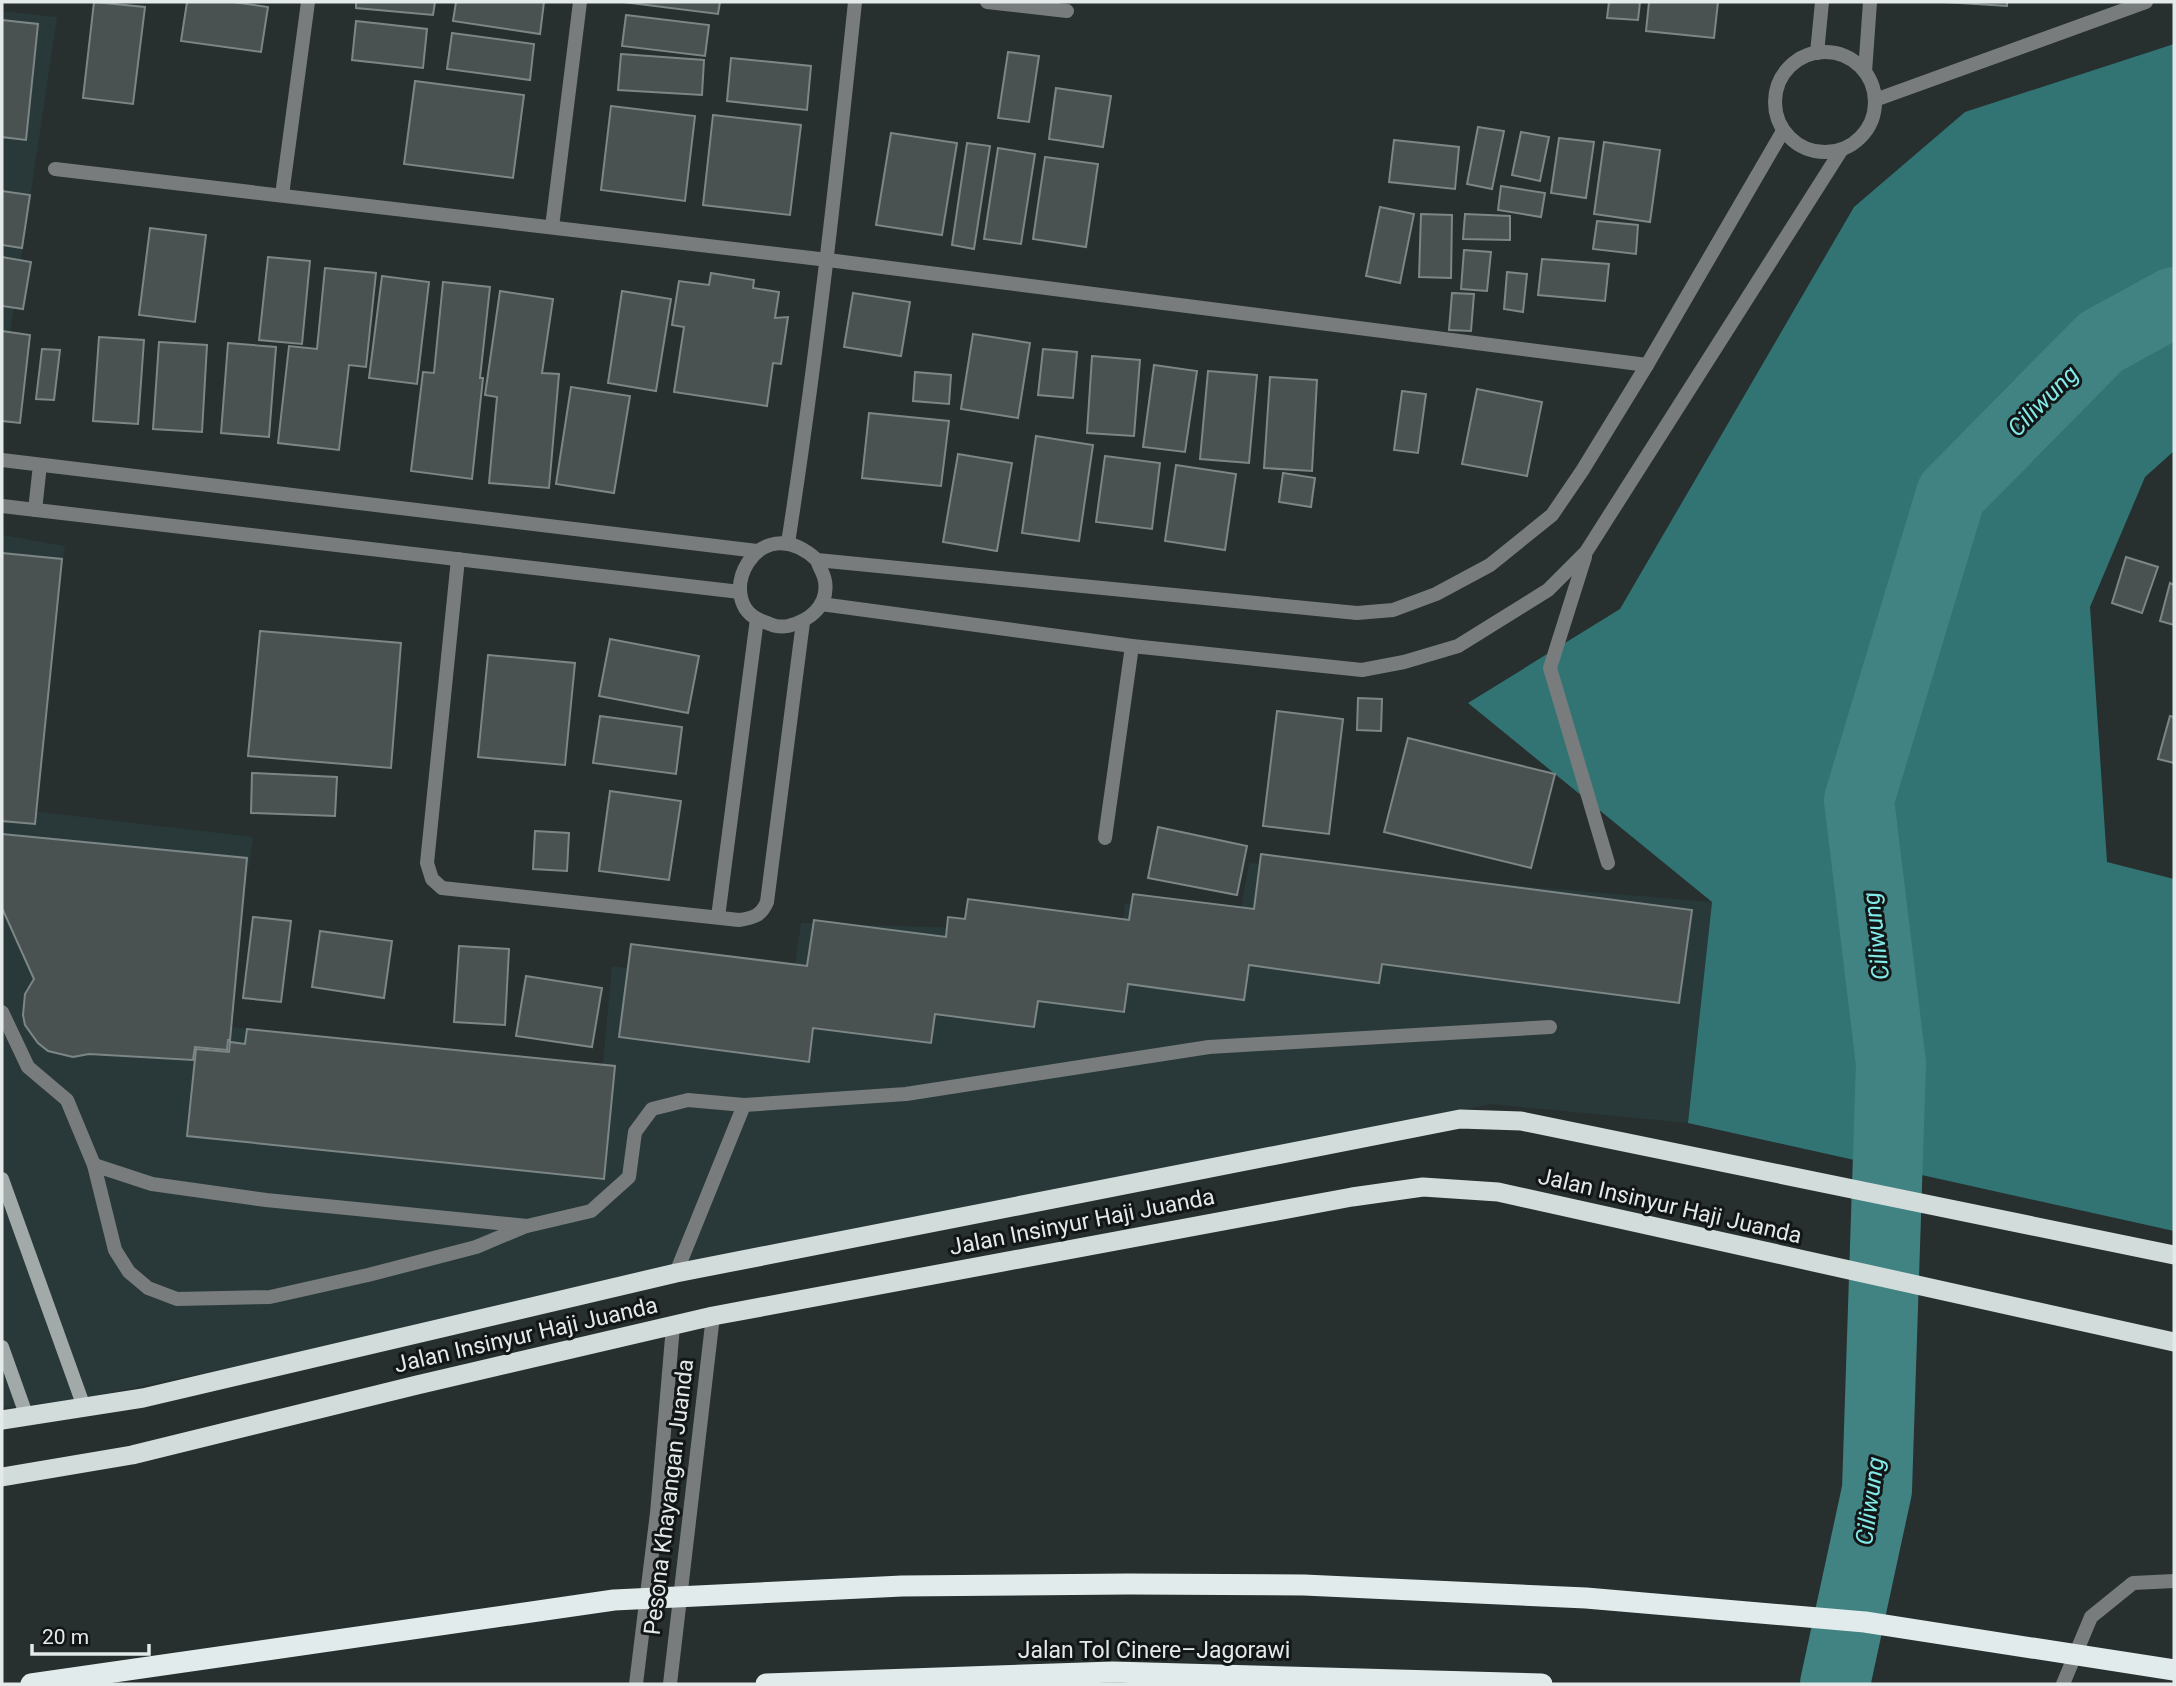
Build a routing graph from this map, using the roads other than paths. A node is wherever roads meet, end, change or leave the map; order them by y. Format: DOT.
graph roads {
  1 [pos="308,2"];
  2 [pos="580,2"];
  3 [pos="855,2"];
  4 [pos="987,2"];
  5 [pos="1822,2"];
  6 [pos="1870,2"];
  7 [pos="2146,2"];
  8 [pos="1067,11"];
  9 [pos="1817,53"];
  10 [pos="1865,72"];
  11 [pos="1875,100"];
  12 [pos="1783,131"];
  13 [pos="1842,149"];
  14 [pos="55,169"];
  15 [pos="282,195"];
  16 [pos="552,227"];
  17 [pos="828,260"];
  18 [pos="1647,365"];
  19 [pos="2,460"];
  20 [pos="40,465"];
  21 [pos="2,506"];
  22 [pos="35,510"];
  23 [pos="788,543"];
  24 [pos="757,551"];
  25 [pos="1586,552"];
  26 [pos="458,559"];
  27 [pos="817,561"];
  28 [pos="740,592"];
  29 [pos="821,604"];
  30 [pos="757,619"];
  31 [pos="803,622"];
  32 [pos="1132,646"];
  33 [pos="1105,838"];
  34 [pos="1608,863"];
  35 [pos="718,917"];
  36 [pos="2,1012"];
  37 [pos="1550,1027"];
  38 [pos="744,1105"];
  39 [pos="94,1165"];
  40 [pos="2,1179"];
  41 [pos="527,1226"];
  42 [pos="2174,1255"];
  43 [pos="676,1273"];
  44 [pos="713,1316"];
  45 [pos="673,1326"];
  46 [pos="2174,1342"];
  47 [pos="2,1347"];
  48 [pos="84,1407"];
  49 [pos="27,1417"];
  50 [pos="2,1420"];
  51 [pos="2,1477"];
  52 [pos="2174,1581"];
  53 [pos="2174,1670"];
  54 [pos="31,1684"];
  55 [pos="636,1684"];
  56 [pos="670,1684"];
  57 [pos="766,1684"];
  58 [pos="1542,1684"];
  59 [pos="2063,1684"];
  1 -- 15 [label="street"];
  2 -- 16 [label="street"];
  3 -- 17 [label="street"];
  4 -- 8 [label="street"];
  5 -- 9 [label="street"];
  6 -- 10 [label="street"];
  7 -- 11 [label="street"];
  9 -- 10 [label="street"];
  9 -- 12 [label="street"];
  10 -- 11 [label="street"];
  11 -- 13 [label="street"];
  12 -- 13 [label="street"];
  12 -- 18 [label="street"];
  13 -- 25 [label="street"];
  14 -- 15 [label="street"];
  15 -- 16 [label="street"];
  16 -- 17 [label="street"];
  17 -- 18 [label="street"];
  17 -- 23 [label="street"];
  18 -- 27 [label="street"];
  19 -- 20 [label="street"];
  20 -- 22 [label="street"];
  20 -- 24 [label="street"];
  21 -- 22 [label="street"];
  22 -- 26 [label="street"];
  23 -- 24 [label="street"];
  23 -- 27 [label="street"];
  24 -- 28 [label="street"];
  25 -- 32 [label="street"];
  25 -- 34 [label="street"];
  26 -- 28 [label="street"];
  26 -- 35 [label="street"];
  27 -- 29 [label="street"];
  28 -- 30 [label="street"];
  29 -- 31 [label="street"];
  29 -- 32 [label="street"];
  30 -- 31 [label="street"];
  30 -- 35 [label="street"];
  31 -- 35 [label="street"];
  32 -- 33 [label="street"];
  36 -- 39 [label="street"];
  37 -- 38 [label="street"];
  38 -- 41 [label="street"];
  38 -- 43 [label="street"];
  39 -- 41 [label="street"];
  39 -- 41 [label="street"];
  40 -- 48 [label="main road"];
  42 -- 43 [label="highway, Jalan Insinyur Haji Juanda"];
  43 -- 48 [label="highway, Jalan Insinyur Haji Juanda"];
  44 -- 45 [label="highway, Jalan Insinyur Haji Juanda"];
  44 -- 46 [label="highway, Jalan Insinyur Haji Juanda"];
  44 -- 56 [label="street, Pesona Khayangan Juanda"];
  45 -- 51 [label="highway, Jalan Insinyur Haji Juanda"];
  45 -- 55 [label="street, Pesona Khayangan Juanda"];
  47 -- 49 [label="main road"];
  48 -- 49 [label="highway, Jalan Insinyur Haji Juanda"];
  49 -- 50 [label="highway, Jalan Insinyur Haji Juanda"];
  52 -- 59 [label="street"];
  53 -- 54 [label="highway"];
  57 -- 58 [label="highway, Jalan Tol Cinere–Jagorawi"];
}
